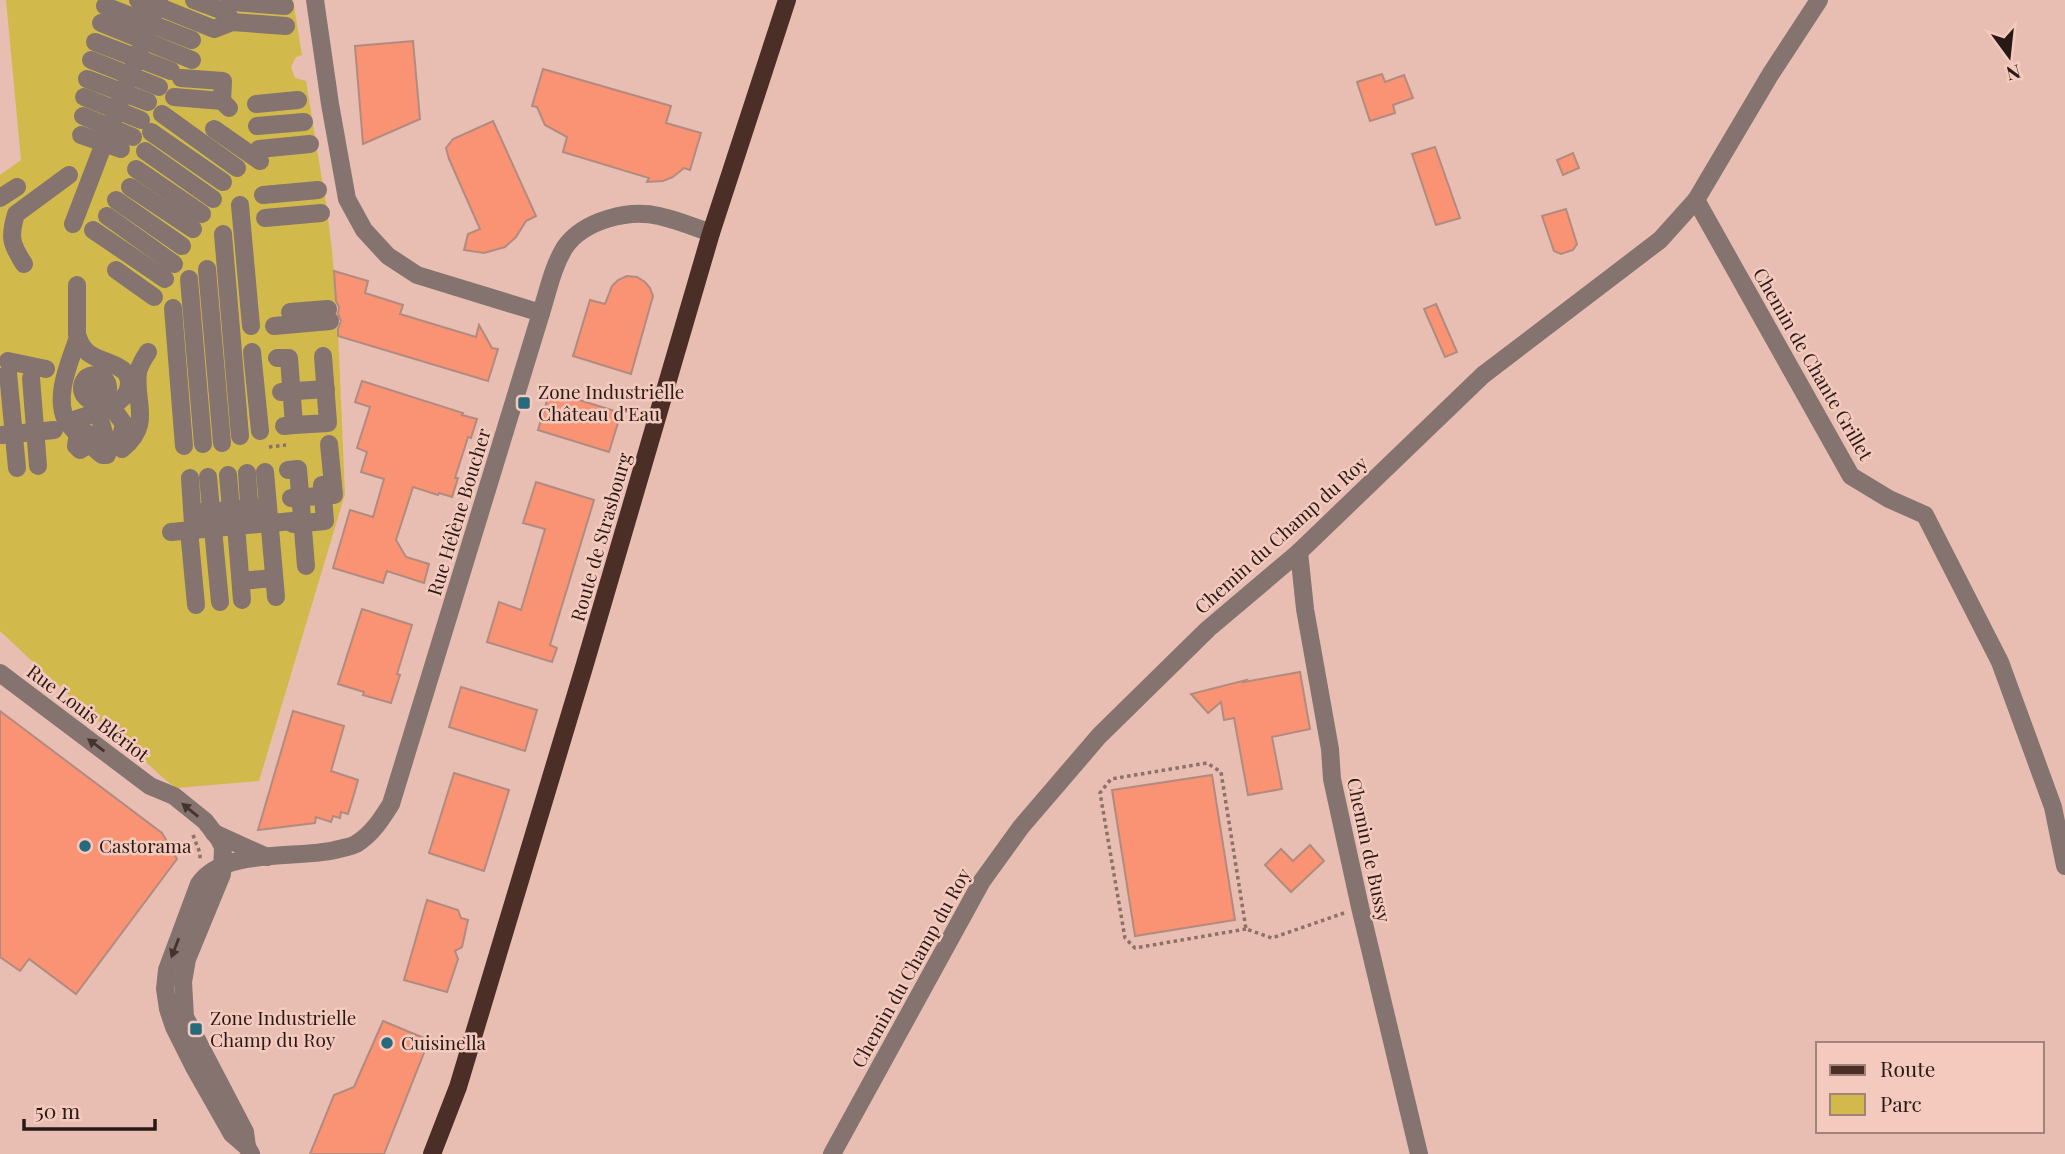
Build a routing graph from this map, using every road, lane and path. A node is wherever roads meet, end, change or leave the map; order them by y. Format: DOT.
graph roads {
  1 [pos="138,0"];
  2 [pos="194,0"];
  3 [pos="230,0"];
  4 [pos="315,0"];
  5 [pos="787,0"];
  6 [pos="1819,0"];
  7 [pos="285,6"];
  8 [pos="103,15"];
  9 [pos="153,16"];
  10 [pos="232,22"];
  11 [pos="286,26"];
  12 [pos="192,40"];
  13 [pos="93,51"];
  14 [pos="192,60"];
  15 [pos="134,67"];
  16 [pos="85,88"];
  17 [pos="120,102"];
  18 [pos="148,102"];
  19 [pos="162,114"];
  20 [pos="83,116"];
  21 [pos="214,129"];
  22 [pos="258,132"];
  23 [pos="81,135"];
  24 [pos="145,151"];
  25 [pos="115,155"];
  26 [pos="237,168"];
  27 [pos="136,169"];
  28 [pos="69,175"];
  29 [pos="223,182"];
  30 [pos="17,187"];
  31 [pos="130,187"];
  32 [pos="0,198"];
  33 [pos="213,199"];
  34 [pos="1696,200"];
  35 [pos="264,201"];
  36 [pos="240,205"];
  37 [pos="107,216"];
  38 [pos="73,225"];
  39 [pos="93,230"];
  40 [pos="711,233"];
  41 [pos="223,234"];
  42 [pos="182,246"];
  43 [pos="7,248"];
  44 [pos="24,264"];
  45 [pos="207,269"];
  46 [pos="116,270"];
  47 [pos="189,279"];
  48 [pos="77,285"];
  49 [pos="154,297"];
  50 [pos="173,308"];
  51 [pos="541,313"];
  52 [pos="329,315"];
  53 [pos="274,320"];
  54 [pos="251,326"];
  55 [pos="78,337"];
  56 [pos="148,352"];
  57 [pos="253,352"];
  58 [pos="311,356"];
  59 [pos="277,358"];
  60 [pos="25,369"];
  61 [pos="86,378"];
  62 [pos="303,391"];
  63 [pos="104,405"];
  64 [pos="23,406"];
  65 [pos="141,413"];
  66 [pos="124,424"];
  67 [pos="61,426"];
  68 [pos="260,431"];
  69 [pos="19,433"];
  70 [pos="240,436"];
  71 [pos="222,443"];
  72 [pos="203,444"];
  73 [pos="329,444"];
  74 [pos="184,446"];
  75 [pos="114,452"];
  76 [pos="315,466"];
  77 [pos="27,467"];
  78 [pos="288,470"];
  79 [pos="256,473"];
  80 [pos="228,475"];
  81 [pos="199,477"];
  82 [pos="307,497"];
  83 [pos="301,522"];
  84 [pos="226,525"];
  85 [pos="316,547"];
  86 [pos="1299,552"];
  87 [pos="306,566"];
  88 [pos="257,579"];
  89 [pos="276,597"];
  90 [pos="208,600"];
  91 [pos="242,600"];
  92 [pos="0,673"];
  93 [pos="214,833"];
  94 [pos="267,858"];
  95 [pos="223,865"];
  96 [pos="2065,866"];
  97 [pos="217,888"];
  98 [pos="1360,907"];
  99 [pos="1246,929"];
  100 [pos="458,1087"];
  101 [pos="249,1150"];
  102 [pos="432,1154"];
  103 [pos="444,1154"];
  104 [pos="832,1154"];
  105 [pos="1419,1154"];
  1 -- 9 [label="street"];
  2 -- 10 [label="street"];
  3 -- 7 [label="street"];
  4 -- 51 [label="street"];
  5 -- 40 [label="main road, Route de Strasbourg"];
  6 -- 34 [label="street, Chemin du Champ du Roy"];
  8 -- 9 [label="street"];
  9 -- 10 [label="street"];
  9 -- 12 [label="street"];
  9 -- 14 [label="street"];
  9 -- 15 [label="street"];
  10 -- 11 [label="street"];
  13 -- 15 [label="street"];
  15 -- 15 [label="street"];
  15 -- 17 [label="street"];
  16 -- 17 [label="street"];
  17 -- 18 [label="street"];
  17 -- 25 [label="street"];
  17 -- 25 [label="street"];
  19 -- 26 [label="street"];
  20 -- 25 [label="street"];
  21 -- 22 [label="street"];
  22 -- 22 [label="street"];
  23 -- 25 [label="street"];
  24 -- 33 [label="street"];
  25 -- 29 [label="street"];
  25 -- 38 [label="street"];
  25 -- 42 [label="street"];
  27 -- 31 [label="street"];
  28 -- 43 [label="street"];
  30 -- 32 [label="street"];
  34 -- 86 [label="street, Chemin du Champ du Roy"];
  34 -- 96 [label="street, Chemin de Chante Grillet"];
  35 -- 35 [label="street"];
  36 -- 54 [label="street"];
  37 -- 39 [label="street"];
  40 -- 51 [label="street, Rue Hélène Boucher"];
  40 -- 100 [label="main road, Route de Strasbourg"];
  41 -- 70 [label="street"];
  43 -- 44 [label="street"];
  45 -- 71 [label="street"];
  46 -- 49 [label="street"];
  47 -- 72 [label="street"];
  48 -- 55 [label="street"];
  50 -- 74 [label="street"];
  51 -- 94 [label="street, Rue Hélène Boucher"];
  52 -- 53 [label="street"];
  55 -- 63 [label="street"];
  55 -- 67 [label="street"];
  56 -- 65 [label="street"];
  57 -- 68 [label="street"];
  58 -- 62 [label="street"];
  59 -- 62 [label="street"];
  60 -- 64 [label="street"];
  61 -- 63 [label="street"];
  62 -- 62 [label="street"];
  63 -- 66 [label="street"];
  63 -- 67 [label="street"];
  63 -- 75 [label="street"];
  64 -- 69 [label="street"];
  65 -- 66 [label="street"];
  65 -- 75 [label="street"];
  66 -- 75 [label="street"];
  67 -- 69 [label="street"];
  67 -- 75 [label="street"];
  69 -- 77 [label="street"];
  73 -- 82 [label="street"];
  76 -- 82 [label="street"];
  78 -- 82 [label="street"];
  79 -- 84 [label="street"];
  80 -- 84 [label="street"];
  81 -- 84 [label="street"];
  82 -- 83 [label="street"];
  83 -- 84 [label="street"];
  83 -- 85 [label="street"];
  83 -- 87 [label="street"];
  84 -- 88 [label="street"];
  84 -- 88 [label="street"];
  84 -- 90 [label="street"];
  86 -- 98 [label="street, Chemin de Bussy"];
  86 -- 104 [label="street, Chemin du Champ du Roy"];
  88 -- 89 [label="street"];
  88 -- 91 [label="street"];
  93 -- 92 [label="street, Rue Louis Blériot, one-way"];
  93 -- 94 [label="street"];
  93 -- 95 [label="street"];
  94 -- 95 [label="street, Rue Hélène Boucher"];
  94 -- 97 [label="street"];
  95 -- 97 [label="street"];
  95 -- 101 [label="street, one-way"];
  97 -- 101 [label="street"];
  98 -- 99 [label="path"];
  98 -- 105 [label="street, Chemin de Bussy"];
  99 -- 99 [label="path"];
  100 -- 102 [label="main road, Route de Strasbourg"];
  100 -- 103 [label="main road, Route de Strasbourg"];
}
